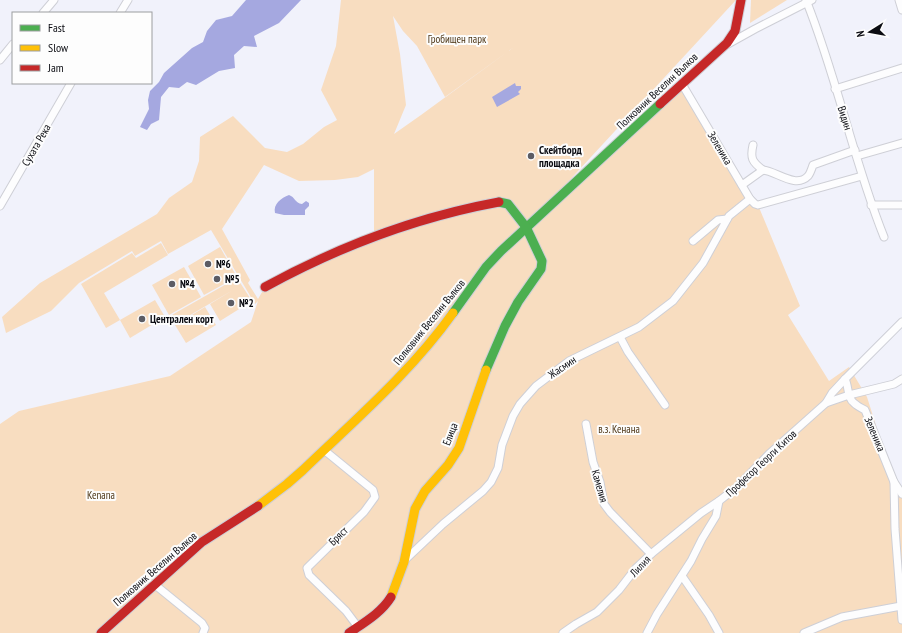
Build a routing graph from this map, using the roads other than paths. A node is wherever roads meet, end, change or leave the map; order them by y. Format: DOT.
graph roads {
  1 [pos="54,0"];
  2 [pos="128,0"];
  3 [pos="741,0"];
  4 [pos="899,0"];
  5 [pos="808,1"];
  6 [pos="902,10"];
  7 [pos="45,12"];
  8 [pos="121,12"];
  9 [pos="12,45"];
  10 [pos="727,45"];
  11 [pos="0,60"];
  12 [pos="902,68"];
  13 [pos="70,84"];
  14 [pos="682,84"];
  15 [pos="836,89"];
  16 [pos="902,143"];
  17 [pos="753,144"];
  18 [pos="856,153"];
  19 [pos="763,170"];
  20 [pos="862,176"];
  21 [pos="742,185"];
  22 [pos="750,199"];
  23 [pos="871,205"];
  24 [pos="902,205"];
  25 [pos="0,206"];
  26 [pos="727,219"];
  27 [pos="526,227"];
  28 [pos="884,237"];
  29 [pos="693,241"];
  30 [pos="265,287"];
  31 [pos="902,322"];
  32 [pos="620,337"];
  33 [pos="845,379"];
  34 [pos="902,379"];
  35 [pos="849,395"];
  36 [pos="826,403"];
  37 [pos="665,405"];
  38 [pos="586,424"];
  39 [pos="324,450"];
  40 [pos="894,482"];
  41 [pos="902,494"];
  42 [pos="719,502"];
  43 [pos="651,554"];
  44 [pos="404,562"];
  45 [pos="682,576"];
  46 [pos="154,584"];
  47 [pos="901,606"];
  48 [pos="902,620"];
  49 [pos="358,627"];
  50 [pos="101,633"];
  51 [pos="203,633"];
  52 [pos="348,633"];
  53 [pos="563,633"];
  54 [pos="647,633"];
  55 [pos="719,633"];
  56 [pos="804,633"];
  1 -- 7 [label="street"];
  2 -- 8 [label="street"];
  3 -- 10 [label="main road"];
  4 -- 6 [label="street"];
  5 -- 10 [label="street"];
  5 -- 15 [label="street, Видин"];
  9 -- 11 [label="street"];
  10 -- 14 [label="main road, Полковник Веселин Вълков"];
  12 -- 15 [label="street"];
  13 -- 25 [label="street, Сухата Река"];
  14 -- 21 [label="street, Зеленика"];
  14 -- 27 [label="main road, Полковник Веселин Вълков"];
  15 -- 18 [label="street, Видин"];
  16 -- 18 [label="street"];
  17 -- 19 [label="street"];
  18 -- 19 [label="street"];
  18 -- 20 [label="street, Видин"];
  19 -- 21 [label="street"];
  20 -- 22 [label="street"];
  20 -- 23 [label="street, Видин"];
  21 -- 22 [label="street, Зеленика"];
  22 -- 26 [label="street, Жасмин"];
  23 -- 24 [label="street"];
  23 -- 28 [label="street, Видин"];
  26 -- 29 [label="street"];
  26 -- 32 [label="street, Жасмин"];
  27 -- 30 [label="main road, Елица"];
  27 -- 39 [label="main road, Полковник Веселин Вълков"];
  27 -- 44 [label="main road, Елица"];
  31 -- 33 [label="street"];
  32 -- 37 [label="street"];
  32 -- 44 [label="street, Жасмин"];
  33 -- 35 [label="street"];
  33 -- 36 [label="street"];
  34 -- 35 [label="street"];
  35 -- 36 [label="street"];
  35 -- 40 [label="street, Зеленика"];
  36 -- 42 [label="street, Професор Георги Китов"];
  38 -- 43 [label="street, Камелия"];
  39 -- 46 [label="main road, Полковник Веселин Вълков"];
  39 -- 49 [label="street, Бряст"];
  40 -- 41 [label="street, Зеленика"];
  40 -- 47 [label="street"];
  42 -- 43 [label="street, Лилия"];
  42 -- 45 [label="street, Професор Георги Китов"];
  43 -- 53 [label="street, Лилия"];
  44 -- 49 [label="main road, Елица"];
  45 -- 54 [label="street, Професор Георги Китов"];
  45 -- 55 [label="street"];
  46 -- 50 [label="main road, Полковник Веселин Вълков"];
  46 -- 51 [label="street"];
  47 -- 48 [label="street"];
  47 -- 56 [label="street"];
  49 -- 52 [label="main road, Елица"];
}
